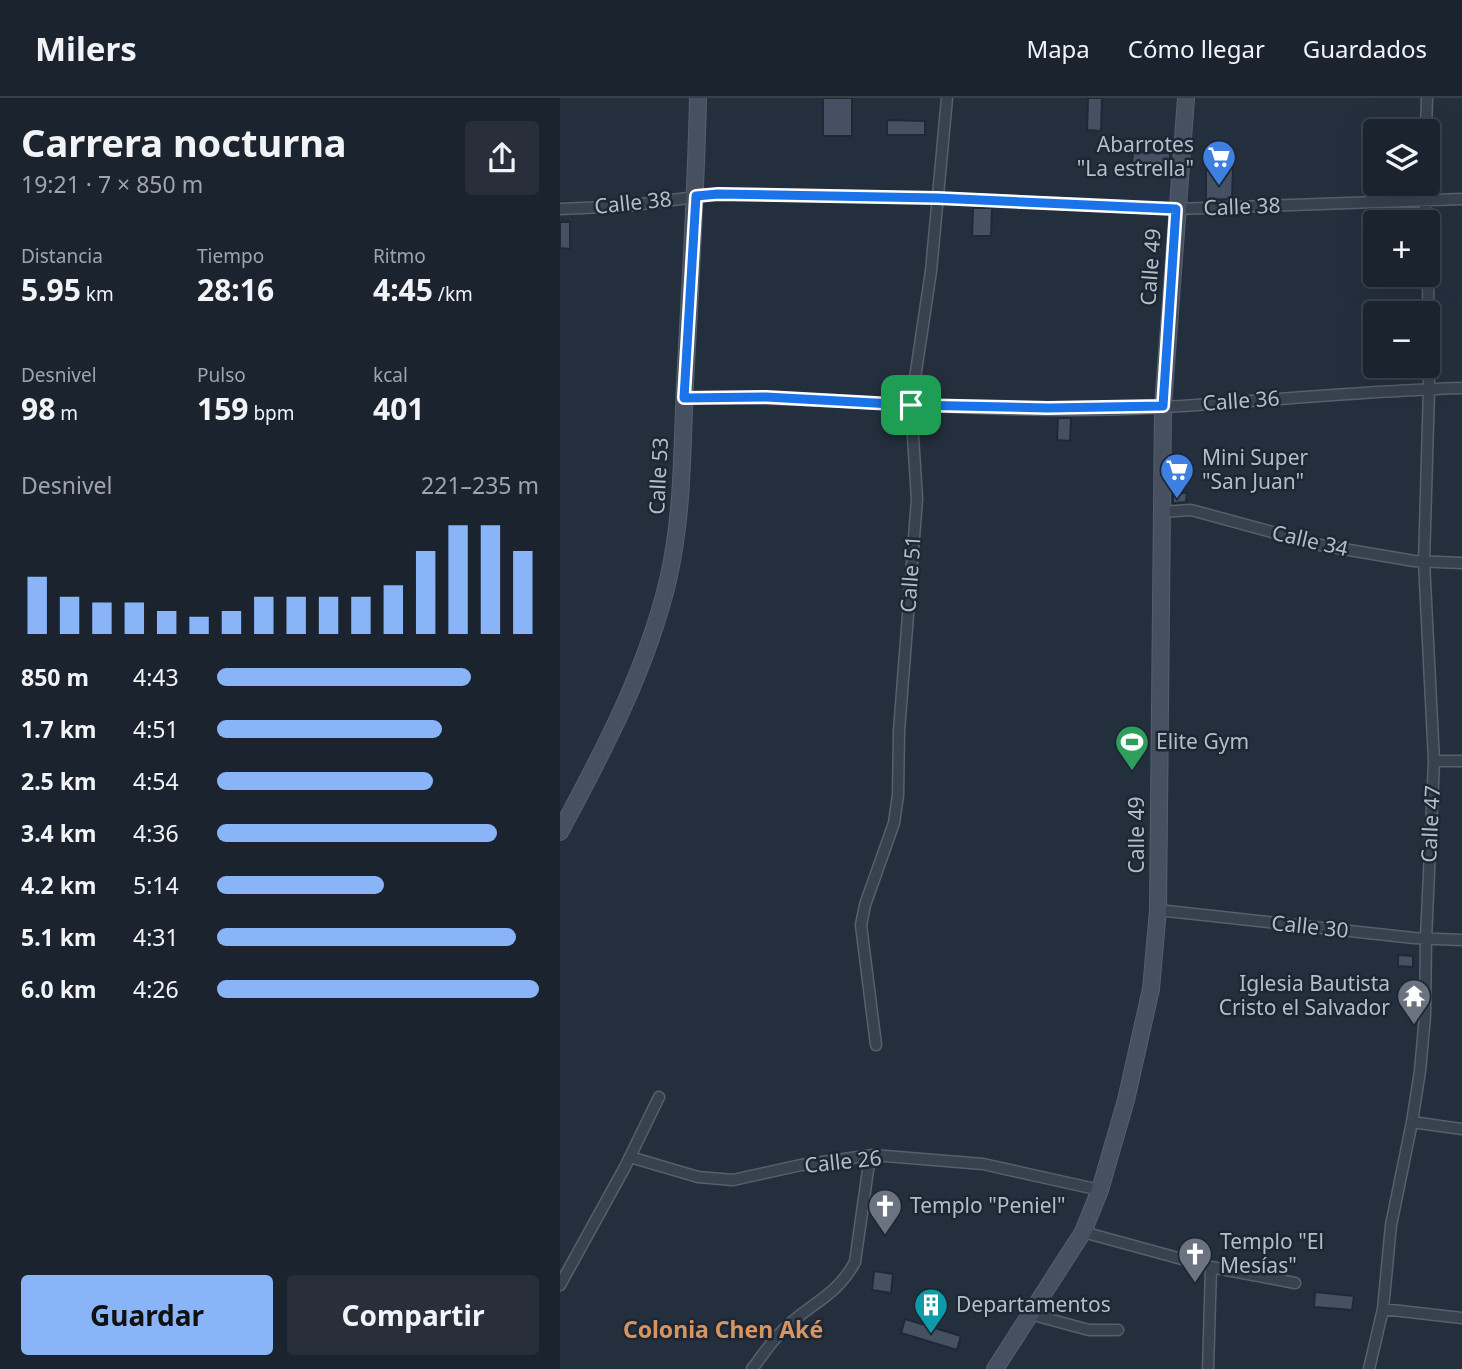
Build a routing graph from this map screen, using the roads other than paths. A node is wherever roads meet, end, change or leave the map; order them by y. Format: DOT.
graph roads {
  1 [pos="698,98"];
  2 [pos="947,98"];
  3 [pos="1186,98"];
  4 [pos="1427,98"];
  5 [pos="1426,119"];
  6 [pos="696,196"];
  7 [pos="1425,196"];
  8 [pos="937,198"];
  9 [pos="1462,199"];
  10 [pos="1425,201"];
  11 [pos="560,209"];
  12 [pos="1176,209"];
  13 [pos="1425,210"];
  14 [pos="1428,287"];
  15 [pos="1462,388"];
  16 [pos="1429,389"];
  17 [pos="684,398"];
  18 [pos="911,405"];
  19 [pos="1163,406"];
  20 [pos="1161,512"];
  21 [pos="1424,562"];
  22 [pos="1462,562"];
  23 [pos="1434,761"];
  24 [pos="1462,761"];
  25 [pos="560,832"];
  26 [pos="1158,910"];
  27 [pos="1426,939"];
  28 [pos="1462,940"];
  29 [pos="876,1045"];
  30 [pos="659,1097"];
  31 [pos="1412,1122"];
  32 [pos="1462,1129"];
  33 [pos="873,1155"];
  34 [pos="630,1157"];
  35 [pos="1100,1190"];
  36 [pos="1083,1232"];
  37 [pos="1211,1268"];
  38 [pos="1295,1283"];
  39 [pos="560,1285"];
  40 [pos="1383,1309"];
  41 [pos="1030,1314"];
  42 [pos="1462,1318"];
  43 [pos="1118,1330"];
  44 [pos="752,1369"];
  45 [pos="995,1369"];
  46 [pos="1208,1369"];
  47 [pos="1369,1369"];
  1 -- 6 [label="street, Calle 53"];
  2 -- 8 [label="street, Calle 51"];
  3 -- 12 [label="street, Calle 49"];
  4 -- 5 [label="street"];
  6 -- 8 [label="street, Calle 38"];
  6 -- 11 [label="street, Calle 38"];
  6 -- 17 [label="street, Calle 53"];
  7 -- 10 [label="street"];
  8 -- 12 [label="street, Calle 38"];
  8 -- 18 [label="street, Calle 51"];
  9 -- 10 [label="street, Calle 38"];
  10 -- 12 [label="street, Calle 38"];
  10 -- 13 [label="street"];
  12 -- 19 [label="street, Calle 49"];
  14 -- 16 [label="street, Calle 47"];
  15 -- 16 [label="street, Calle 36"];
  16 -- 19 [label="street, Calle 36"];
  16 -- 21 [label="street, Calle 47"];
  17 -- 18 [label="street, Calle 36"];
  17 -- 25 [label="street, Calle 53"];
  18 -- 19 [label="street, Calle 36"];
  18 -- 29 [label="street, Calle 51"];
  19 -- 20 [label="street, Calle 49"];
  20 -- 21 [label="street, Calle 34"];
  20 -- 26 [label="street, Calle 49"];
  21 -- 22 [label="street, Calle 34"];
  21 -- 23 [label="street, Calle 47"];
  23 -- 24 [label="street"];
  23 -- 27 [label="street, Calle 47"];
  26 -- 27 [label="street, Calle 30"];
  26 -- 35 [label="street, Calle 49"];
  27 -- 28 [label="street, Calle 30"];
  27 -- 31 [label="street, Calle 47"];
  30 -- 34 [label="street"];
  31 -- 32 [label="street"];
  31 -- 40 [label="street, Calle 47"];
  33 -- 34 [label="street, Calle 26"];
  33 -- 35 [label="street, Calle 26"];
  33 -- 44 [label="street"];
  34 -- 39 [label="street"];
  35 -- 36 [label="street, Calle 49"];
  36 -- 37 [label="street"];
  36 -- 41 [label="street, Calle 49"];
  37 -- 38 [label="street"];
  37 -- 46 [label="street"];
  40 -- 42 [label="street"];
  40 -- 47 [label="street, Calle 47"];
  41 -- 43 [label="street"];
  41 -- 45 [label="street, Calle 49"];
}
